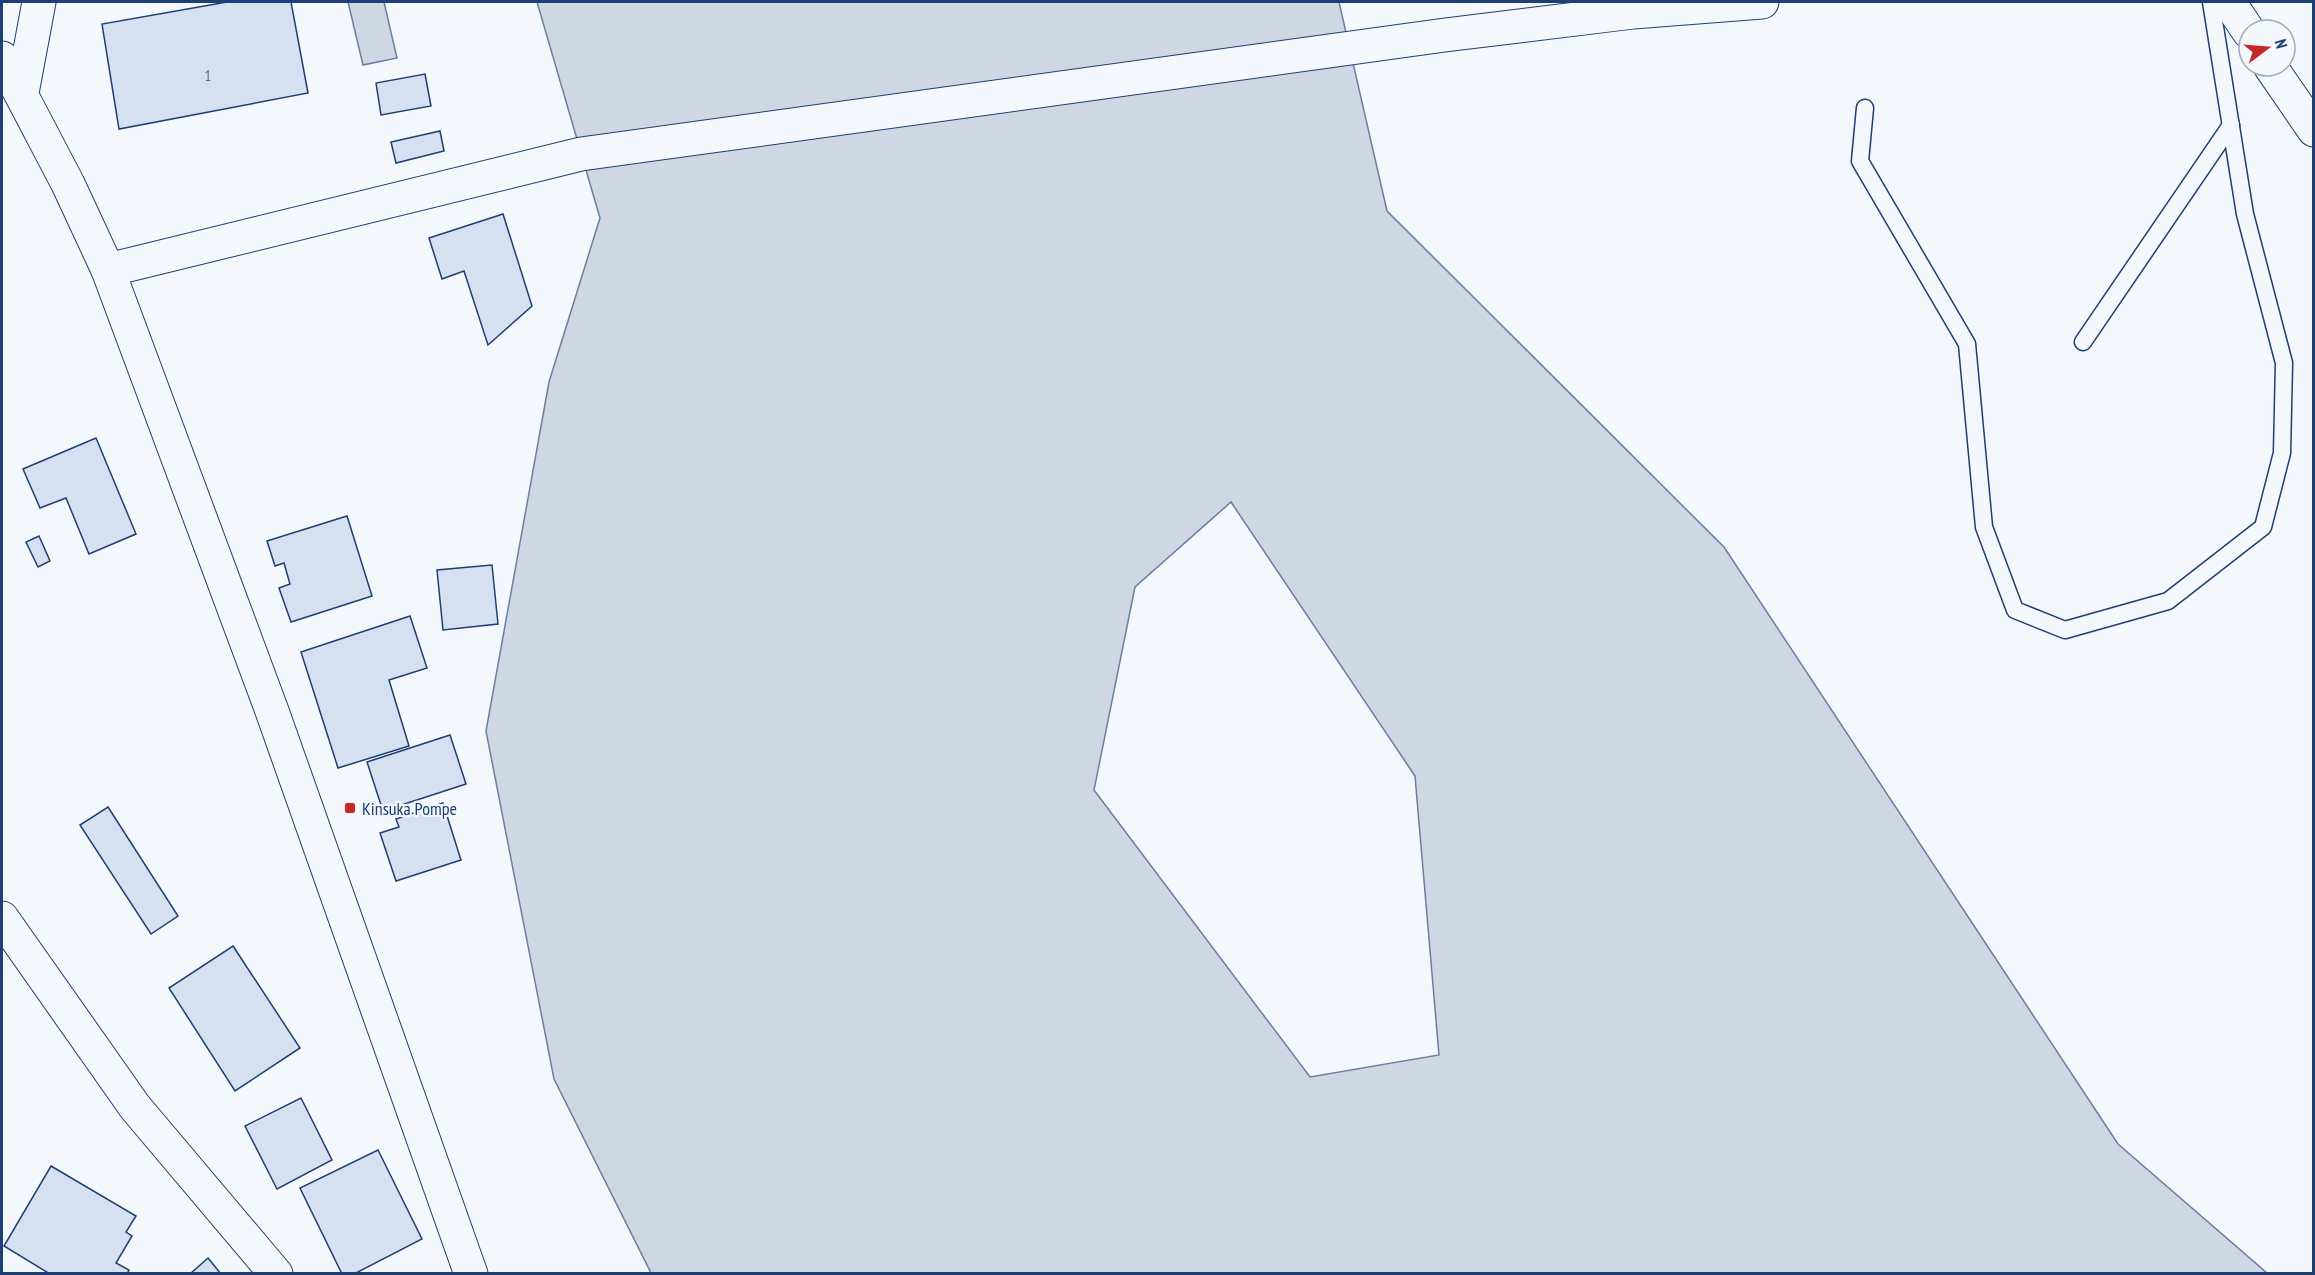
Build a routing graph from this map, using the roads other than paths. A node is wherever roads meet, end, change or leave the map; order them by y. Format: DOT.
graph roads {
  1 [pos="39,2"];
  2 [pos="1762,2"];
  3 [pos="2211,2"];
  4 [pos="2229,2"];
  5 [pos="1637,7"];
  6 [pos="2240,18"];
  7 [pos="2,58"];
  8 [pos="2278,78"];
  9 [pos="22,93"];
  10 [pos="1865,108"];
  11 [pos="2231,125"];
  12 [pos="2313,130"];
  13 [pos="108,270"];
  14 [pos="2083,342"];
  15 [pos="2,918"];
  16 [pos="276,1274"];
  17 [pos="471,1274"];
  1 -- 9 [label="street"];
  2 -- 5 [label="street"];
  3 -- 11 [label="lane"];
  4 -- 6 [label="street"];
  5 -- 13 [label="street"];
  7 -- 9 [label="street"];
  8 -- 12 [label="street"];
  9 -- 13 [label="street"];
  10 -- 11 [label="lane"];
  11 -- 14 [label="lane"];
  13 -- 17 [label="street"];
  15 -- 16 [label="street"];
}
